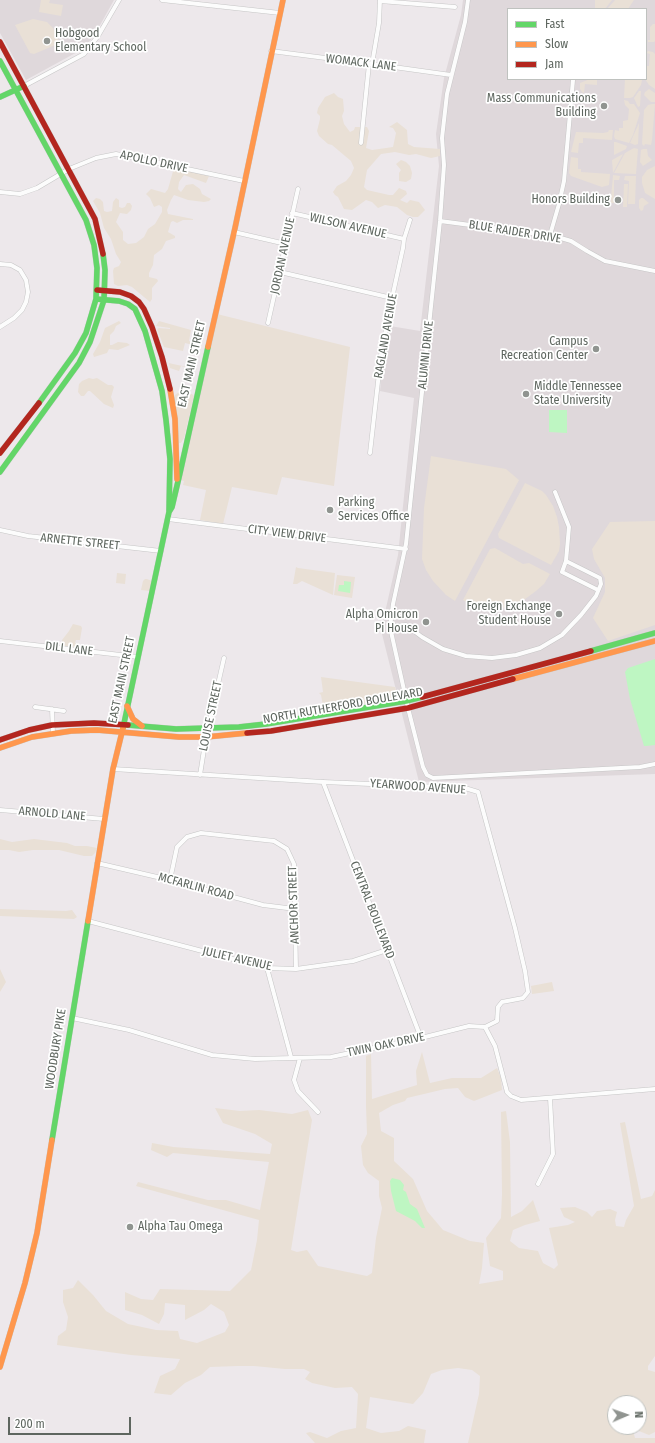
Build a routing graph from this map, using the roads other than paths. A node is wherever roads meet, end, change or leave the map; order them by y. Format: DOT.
graph roads {
  1 [pos="119,0"];
  2 [pos="162,0"];
  3 [pos="283,0"];
  4 [pos="380,0"];
  5 [pos="468,0"];
  6 [pos="455,7"];
  7 [pos="280,13"];
  8 [pos="0,42"];
  9 [pos="271,51"];
  10 [pos="0,61"];
  11 [pos="371,64"];
  12 [pos="451,76"];
  13 [pos="573,80"];
  14 [pos="24,86"];
  15 [pos="16,90"];
  16 [pos="0,97"];
  17 [pos="361,144"];
  18 [pos="69,169"];
  19 [pos="62,174"];
  20 [pos="244,180"];
  21 [pos="298,189"];
  22 [pos="0,192"];
  23 [pos="292,213"];
  24 [pos="410,220"];
  25 [pos="440,221"];
  26 [pos="234,232"];
  27 [pos="550,235"];
  28 [pos="404,239"];
  29 [pos="286,244"];
  30 [pos="0,264"];
  31 [pos="655,271"];
  32 [pos="280,272"];
  33 [pos="97,290"];
  34 [pos="105,290"];
  35 [pos="392,298"];
  36 [pos="96,299"];
  37 [pos="104,300"];
  38 [pos="268,323"];
  39 [pos="0,327"];
  40 [pos="186,440"];
  41 [pos="0,453"];
  42 [pos="370,454"];
  43 [pos="176,458"];
  44 [pos="170,459"];
  45 [pos="0,472"];
  46 [pos="177,482"];
  47 [pos="555,492"];
  48 [pos="169,512"];
  49 [pos="168,519"];
  50 [pos="0,530"];
  51 [pos="406,549"];
  52 [pos="161,551"];
  53 [pos="566,561"];
  54 [pos="598,590"];
  55 [pos="390,627"];
  56 [pos="655,633"];
  57 [pos="0,641"];
  58 [pos="655,641"];
  59 [pos="138,657"];
  60 [pos="224,658"];
  61 [pos="406,701"];
  62 [pos="128,706"];
  63 [pos="35,707"];
  64 [pos="408,708"];
  65 [pos="52,709"];
  66 [pos="64,711"];
  67 [pos="124,725"];
  68 [pos="52,726"];
  69 [pos="143,726"];
  70 [pos="208,729"];
  71 [pos="122,732"];
  72 [pos="53,733"];
  73 [pos="206,737"];
  74 [pos="0,740"];
  75 [pos="0,748"];
  76 [pos="655,764"];
  77 [pos="113,769"];
  78 [pos="200,774"];
  79 [pos="323,782"];
  80 [pos="0,810"];
  81 [pos="104,819"];
  82 [pos="97,863"];
  83 [pos="170,880"];
  84 [pos="295,909"];
  85 [pos="88,921"];
  86 [pos="387,950"];
  87 [pos="266,968"];
  88 [pos="296,969"];
  89 [pos="72,1018"];
  90 [pos="485,1027"];
  91 [pos="421,1038"];
  92 [pos="291,1057"];
  93 [pos="300,1058"];
  94 [pos="655,1089"];
  95 [pos="550,1098"];
  96 [pos="318,1112"];
  97 [pos="538,1184"];
  98 [pos="0,1367"];
  1 -- 14 [label="street"];
  2 -- 7 [label="street"];
  3 -- 7 [label="main road, EAST MAIN STREET"];
  4 -- 6 [label="street"];
  4 -- 11 [label="street"];
  5 -- 12 [label="street, ALUMNI DRIVE"];
  7 -- 9 [label="main road, EAST MAIN STREET"];
  8 -- 14 [label="main road"];
  9 -- 11 [label="street, WOMACK LANE"];
  9 -- 20 [label="main road, EAST MAIN STREET"];
  10 -- 15 [label="main road"];
  11 -- 12 [label="street, WOMACK LANE"];
  11 -- 17 [label="street"];
  12 -- 25 [label="street, ALUMNI DRIVE"];
  13 -- 27 [label="street"];
  14 -- 15 [label="main road"];
  14 -- 18 [label="main road"];
  15 -- 16 [label="main road"];
  15 -- 19 [label="main road"];
  18 -- 19 [label="street, APOLLO DRIVE"];
  18 -- 20 [label="street, APOLLO DRIVE"];
  18 -- 34 [label="main road"];
  19 -- 22 [label="street, APOLLO DRIVE"];
  19 -- 33 [label="main road"];
  20 -- 26 [label="main road, EAST MAIN STREET"];
  21 -- 23 [label="street, JORDAN AVENUE"];
  23 -- 28 [label="street, WILSON AVENUE"];
  23 -- 29 [label="street, JORDAN AVENUE"];
  24 -- 28 [label="street, RAGLAND AVENUE"];
  25 -- 27 [label="street, BLUE RAIDER DRIVE"];
  25 -- 51 [label="street, ALUMNI DRIVE"];
  26 -- 29 [label="street"];
  26 -- 40 [label="main road, EAST MAIN STREET"];
  27 -- 31 [label="street, BLUE RAIDER DRIVE"];
  28 -- 35 [label="street, RAGLAND AVENUE"];
  29 -- 32 [label="street, JORDAN AVENUE"];
  30 -- 39 [label="street"];
  32 -- 35 [label="street"];
  32 -- 38 [label="street, JORDAN AVENUE"];
  33 -- 34 [label="main road"];
  33 -- 36 [label="main road"];
  34 -- 37 [label="main road"];
  34 -- 43 [label="main road"];
  35 -- 42 [label="street, RAGLAND AVENUE"];
  36 -- 37 [label="main road"];
  36 -- 41 [label="main road"];
  37 -- 44 [label="main road"];
  37 -- 45 [label="main road"];
  40 -- 43 [label="main road"];
  40 -- 46 [label="main road, EAST MAIN STREET"];
  43 -- 44 [label="main road"];
  43 -- 46 [label="main road"];
  44 -- 48 [label="main road"];
  46 -- 48 [label="main road, EAST MAIN STREET"];
  47 -- 53 [label="street"];
  48 -- 49 [label="main road, EAST MAIN STREET"];
  49 -- 51 [label="street, CITY VIEW DRIVE"];
  49 -- 52 [label="main road, EAST MAIN STREET"];
  50 -- 52 [label="street, ARNETTE STREET"];
  51 -- 55 [label="street, ALUMNI DRIVE"];
  52 -- 59 [label="main road, EAST MAIN STREET"];
  53 -- 54 [label="street"];
  53 -- 54 [label="street"];
  54 -- 55 [label="street"];
  55 -- 61 [label="street, ALUMNI DRIVE"];
  56 -- 61 [label="main road, NORTH RUTHERFORD BOULEVARD"];
  57 -- 59 [label="street, DILL LANE"];
  58 -- 64 [label="main road, NORTH RUTHERFORD BOULEVARD"];
  59 -- 62 [label="main road, EAST MAIN STREET"];
  60 -- 70 [label="street, LOUISE STREET"];
  61 -- 64 [label="street, ALUMNI DRIVE"];
  61 -- 70 [label="main road, NORTH RUTHERFORD BOULEVARD"];
  62 -- 67 [label="main road, EAST MAIN STREET"];
  62 -- 69 [label="main road"];
  63 -- 65 [label="street"];
  64 -- 73 [label="main road, NORTH RUTHERFORD BOULEVARD"];
  64 -- 76 [label="street, ALUMNI DRIVE"];
  65 -- 66 [label="street"];
  65 -- 68 [label="street"];
  67 -- 68 [label="main road, NORTH RUTHERFORD BOULEVARD"];
  67 -- 69 [label="main road, NORTH RUTHERFORD BOULEVARD"];
  67 -- 71 [label="main road, EAST MAIN STREET"];
  68 -- 72 [label="street"];
  68 -- 74 [label="main road, NORTH RUTHERFORD BOULEVARD"];
  69 -- 70 [label="main road, NORTH RUTHERFORD BOULEVARD"];
  70 -- 73 [label="street, LOUISE STREET"];
  71 -- 72 [label="main road, NORTH RUTHERFORD BOULEVARD"];
  71 -- 73 [label="main road, NORTH RUTHERFORD BOULEVARD"];
  71 -- 77 [label="main road, WOODBURY PIKE"];
  72 -- 75 [label="main road, NORTH RUTHERFORD BOULEVARD"];
  73 -- 78 [label="street, LOUISE STREET"];
  77 -- 78 [label="street, YEARWOOD AVENUE"];
  77 -- 81 [label="main road, WOODBURY PIKE"];
  78 -- 79 [label="street, YEARWOOD AVENUE"];
  79 -- 86 [label="street, CENTRAL BOULEVARD"];
  79 -- 90 [label="street, YEARWOOD AVENUE"];
  80 -- 81 [label="street, ARNOLD LANE"];
  81 -- 82 [label="main road, WOODBURY PIKE"];
  82 -- 83 [label="street, MCFARLIN ROAD"];
  82 -- 85 [label="main road, WOODBURY PIKE"];
  83 -- 84 [label="street, MCFARLIN ROAD"];
  83 -- 84 [label="street, ANCHOR STREET"];
  84 -- 88 [label="street, ANCHOR STREET"];
  85 -- 87 [label="street, JULIET AVENUE"];
  85 -- 89 [label="main road, WOODBURY PIKE"];
  86 -- 88 [label="street, JULIET AVENUE"];
  86 -- 91 [label="street, CENTRAL BOULEVARD"];
  87 -- 88 [label="street, JULIET AVENUE"];
  87 -- 92 [label="street"];
  89 -- 92 [label="street, TWIN OAK DRIVE"];
  89 -- 98 [label="main road, WOODBURY PIKE"];
  90 -- 91 [label="street, TWIN OAK DRIVE"];
  90 -- 95 [label="street"];
  91 -- 93 [label="street, TWIN OAK DRIVE"];
  92 -- 93 [label="street, TWIN OAK DRIVE"];
  93 -- 96 [label="street"];
  94 -- 95 [label="street"];
  95 -- 97 [label="street"];
}
